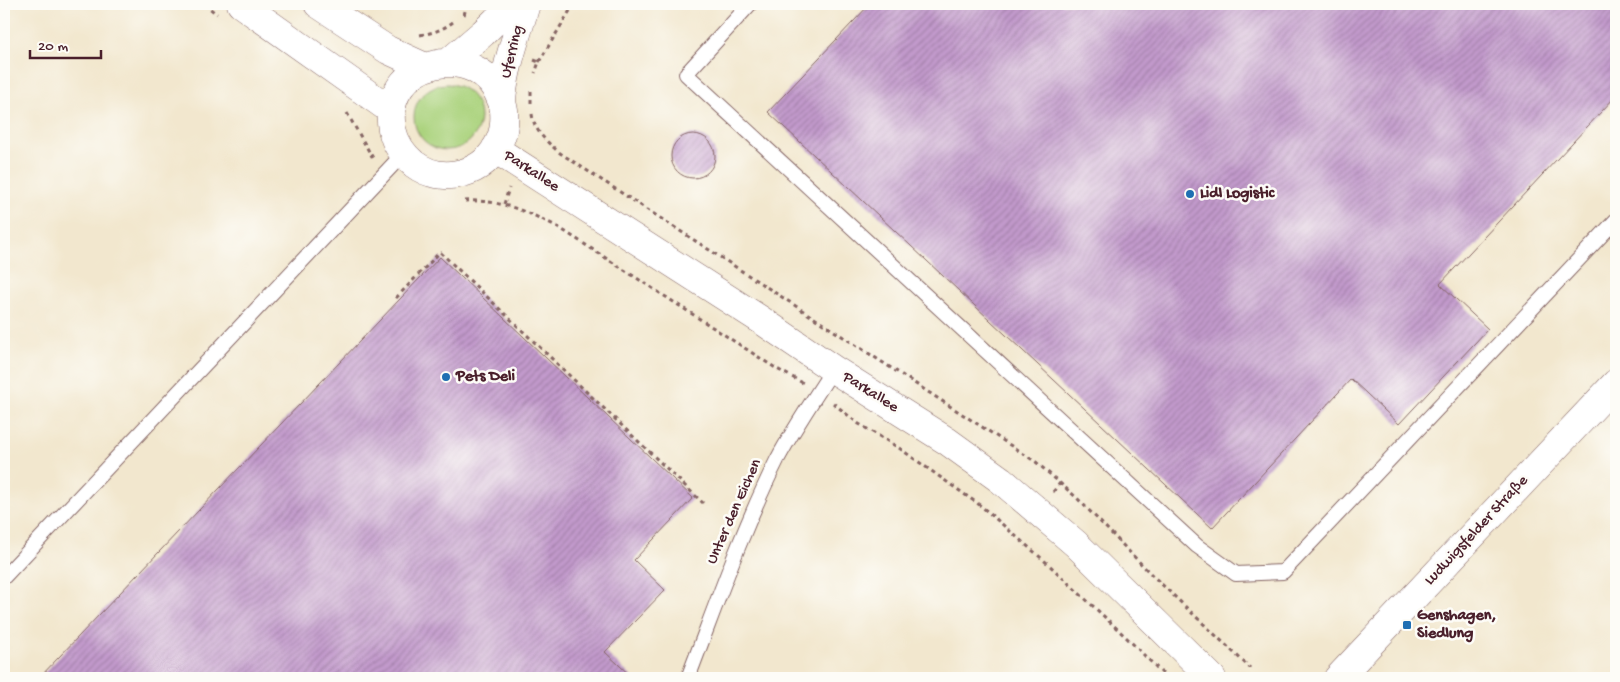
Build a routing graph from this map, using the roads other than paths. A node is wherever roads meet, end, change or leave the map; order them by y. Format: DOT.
graph roads {
  1 [pos="318,4"];
  2 [pos="513,4"];
  3 [pos="526,4"];
  4 [pos="750,4"];
  5 [pos="230,10"];
  6 [pos="437,64"];
  7 [pos="502,102"];
  8 [pos="392,111"];
  9 [pos="495,149"];
  10 [pos="403,154"];
  11 [pos="1616,220"];
  12 [pos="833,369"];
  13 [pos="1616,383"];
  14 [pos="4,577"];
  15 [pos="688,678"];
  16 [pos="1212,678"];
  17 [pos="1338,678"];
  1 -- 6 [label="street, Parkallee"];
  2 -- 6 [label="street, Uferring"];
  3 -- 7 [label="street, Uferring"];
  4 -- 11 [label="lane"];
  5 -- 8 [label="street"];
  6 -- 7 [label="street, Parkallee"];
  6 -- 8 [label="street, Parkallee"];
  7 -- 9 [label="street, Parkallee"];
  8 -- 10 [label="street, Parkallee"];
  9 -- 10 [label="street, Parkallee"];
  9 -- 12 [label="street, Parkallee"];
  10 -- 14 [label="lane"];
  12 -- 15 [label="lane, Unter den Eichen"];
  12 -- 16 [label="street, Parkallee"];
  13 -- 17 [label="street, Ludwigsfelder Straße"];
}
